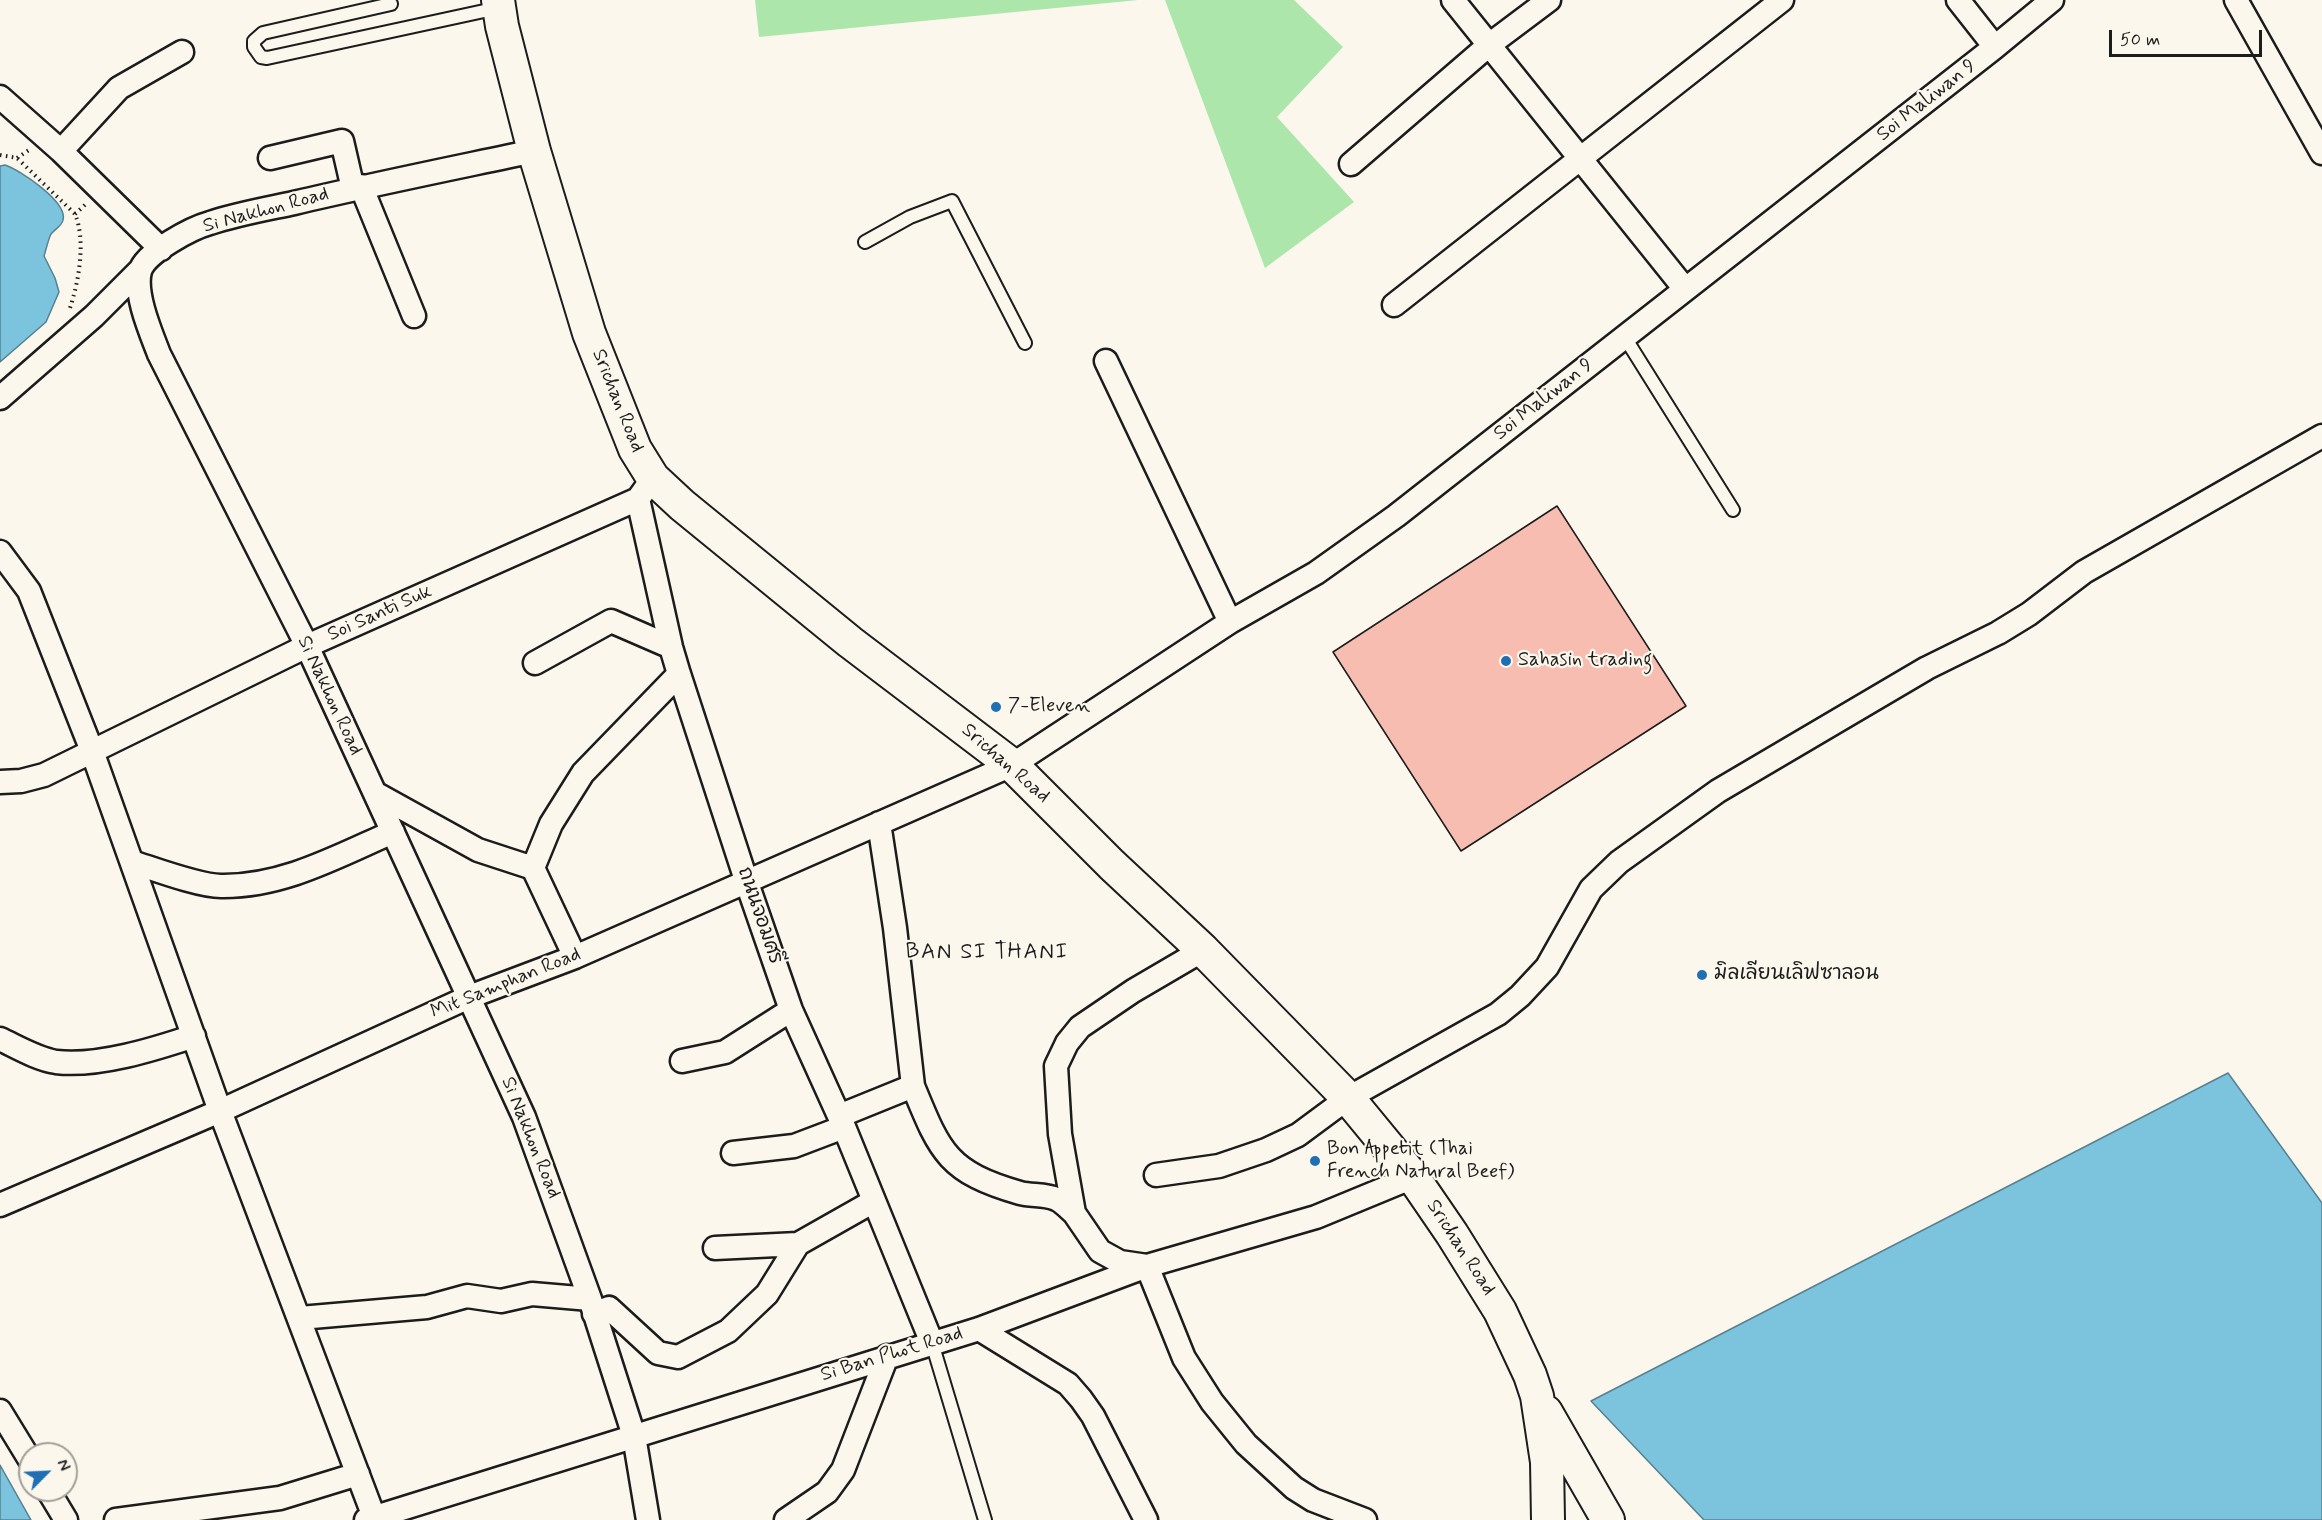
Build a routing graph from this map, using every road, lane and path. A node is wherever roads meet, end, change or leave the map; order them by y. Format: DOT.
graph roads {
  1 [pos="1453,0"];
  2 [pos="1549,0"];
  3 [pos="1782,0"];
  4 [pos="1958,0"];
  5 [pos="2052,0"];
  6 [pos="2236,0"];
  7 [pos="391,4"];
  8 [pos="499,4"];
  9 [pos="1489,45"];
  10 [pos="1995,47"];
  11 [pos="182,52"];
  12 [pos="0,97"];
  13 [pos="61,151"];
  14 [pos="534,151"];
  15 [pos="2322,153"];
  16 [pos="0,155"];
  17 [pos="270,158"];
  18 [pos="1580,158"];
  19 [pos="1351,164"];
  20 [pos="357,187"];
  21 [pos="865,242"];
  22 [pos="161,249"];
  23 [pos="141,270"];
  24 [pos="1686,289"];
  25 [pos="1394,305"];
  26 [pos="68,312"];
  27 [pos="414,316"];
  28 [pos="1624,336"];
  29 [pos="1025,343"];
  30 [pos="1106,361"];
  31 [pos="0,398"];
  32 [pos="2322,436"];
  33 [pos="645,489"];
  34 [pos="1733,510"];
  35 [pos="0,552"];
  36 [pos="1230,622"];
  37 [pos="307,646"];
  38 [pos="671,648"];
  39 [pos="535,663"];
  40 [pos="679,674"];
  41 [pos="92,751"];
  42 [pos="1012,765"];
  43 [pos="0,782"];
  44 [pos="375,793"];
  45 [pos="879,823"];
  46 [pos="393,832"];
  47 [pos="132,862"];
  48 [pos="533,868"];
  49 [pos="747,883"];
  50 [pos="1203,950"];
  51 [pos="575,957"];
  52 [pos="469,996"];
  53 [pos="791,1010"];
  54 [pos="194,1036"];
  55 [pos="0,1039"];
  56 [pos="682,1061"];
  57 [pos="913,1086"];
  58 [pos="1348,1098"];
  59 [pos="220,1111"];
  60 [pos="841,1122"];
  61 [pos="733,1153"];
  62 [pos="1156,1175"];
  63 [pos="1413,1177"];
  64 [pos="874,1201"];
  65 [pos="0,1205"];
  66 [pos="1074,1213"];
  67 [pos="798,1244"];
  68 [pos="715,1248"];
  69 [pos="1148,1266"];
  70 [pos="592,1306"];
  71 [pos="300,1318"];
  72 [pos="979,1329"];
  73 [pos="932,1343"];
  74 [pos="887,1356"];
  75 [pos="1537,1396"];
  76 [pos="0,1411"];
  77 [pos="634,1436"];
  78 [pos="19,1442"];
  79 [pos="358,1474"];
  80 [pos="55,1502"];
  81 [pos="370,1519"];
  82 [pos="66,1520"];
  83 [pos="116,1520"];
  84 [pos="648,1520"];
  85 [pos="786,1520"];
  86 [pos="985,1520"];
  87 [pos="1146,1520"];
  88 [pos="1365,1520"];
  89 [pos="1548,1520"];
  90 [pos="1608,1520"];
  1 -- 9 [label="street"];
  2 -- 9 [label="street"];
  3 -- 18 [label="street"];
  4 -- 10 [label="street"];
  5 -- 10 [label="street, Soi Maliwan 9"];
  6 -- 15 [label="street"];
  7 -- 8 [label="lane"];
  8 -- 14 [label="main road, Srichan Road"];
  9 -- 18 [label="street"];
  9 -- 19 [label="street"];
  10 -- 24 [label="street, Soi Maliwan 9"];
  11 -- 13 [label="street"];
  12 -- 13 [label="street"];
  13 -- 22 [label="street"];
  14 -- 20 [label="street, Si Nakhon Road"];
  14 -- 33 [label="main road, Srichan Road"];
  16 -- 26 [label="path"];
  17 -- 20 [label="street"];
  18 -- 24 [label="street"];
  18 -- 25 [label="street"];
  20 -- 22 [label="street, Si Nakhon Road"];
  20 -- 27 [label="street"];
  21 -- 29 [label="lane"];
  22 -- 23 [label="street, Si Nakhon Road"];
  23 -- 31 [label="street"];
  23 -- 37 [label="street, Si Nakhon Road"];
  24 -- 28 [label="street, Soi Maliwan 9"];
  28 -- 34 [label="lane"];
  28 -- 36 [label="street, Soi Maliwan 9"];
  30 -- 36 [label="street"];
  32 -- 58 [label="street"];
  33 -- 37 [label="street, Soi Santi Suk"];
  33 -- 38 [label="street, ถนนจอมศรี"];
  33 -- 42 [label="main road, Srichan Road"];
  35 -- 41 [label="street"];
  36 -- 42 [label="street, Soi Maliwan 9"];
  37 -- 41 [label="street, Soi Santi Suk"];
  37 -- 44 [label="street, Si Nakhon Road"];
  38 -- 39 [label="street"];
  38 -- 40 [label="street, ถนนจอมศรี"];
  40 -- 48 [label="street"];
  40 -- 49 [label="street, ถนนจอมศรี"];
  41 -- 43 [label="street, Soi Santi Suk"];
  41 -- 47 [label="street"];
  42 -- 45 [label="street, Mit Samphan Road"];
  42 -- 50 [label="main road, Srichan Road"];
  44 -- 46 [label="street, Si Nakhon Road"];
  44 -- 48 [label="street"];
  45 -- 49 [label="street, Mit Samphan Road"];
  45 -- 57 [label="street"];
  46 -- 47 [label="street"];
  46 -- 52 [label="street, Si Nakhon Road"];
  47 -- 54 [label="street"];
  48 -- 51 [label="street"];
  49 -- 51 [label="street, Mit Samphan Road"];
  49 -- 53 [label="street, ถนนจอมศรี"];
  50 -- 58 [label="main road, Srichan Road"];
  50 -- 66 [label="street"];
  51 -- 52 [label="street, Mit Samphan Road"];
  52 -- 59 [label="street, Mit Samphan Road"];
  52 -- 70 [label="street, Si Nakhon Road"];
  53 -- 56 [label="street"];
  53 -- 60 [label="street, ถนนจอมศรี"];
  54 -- 55 [label="street"];
  54 -- 59 [label="street"];
  57 -- 60 [label="street"];
  57 -- 66 [label="street"];
  58 -- 62 [label="street"];
  58 -- 63 [label="main road, Srichan Road"];
  59 -- 65 [label="street, Mit Samphan Road"];
  59 -- 71 [label="street"];
  60 -- 61 [label="street"];
  60 -- 64 [label="street, ถนนจอมศรี"];
  63 -- 69 [label="street, Si Ban Phot Road"];
  63 -- 75 [label="main road, Srichan Road"];
  64 -- 67 [label="street"];
  64 -- 73 [label="street, ถนนจอมศรี"];
  66 -- 69 [label="street"];
  67 -- 68 [label="street"];
  67 -- 70 [label="street"];
  69 -- 72 [label="street, Si Ban Phot Road"];
  69 -- 88 [label="street"];
  70 -- 71 [label="street"];
  70 -- 77 [label="street, Si Nakhon Road"];
  71 -- 79 [label="street"];
  72 -- 73 [label="street, Si Ban Phot Road"];
  72 -- 87 [label="street"];
  73 -- 74 [label="street, Si Ban Phot Road"];
  73 -- 86 [label="lane"];
  74 -- 77 [label="street, Si Ban Phot Road"];
  74 -- 85 [label="street"];
  75 -- 89 [label="main road, Srichan Road"];
  75 -- 90 [label="main road"];
  76 -- 78 [label="street"];
  77 -- 81 [label="street, Si Ban Phot Road"];
  77 -- 84 [label="street, Si Nakhon Road"];
  79 -- 81 [label="street"];
  79 -- 83 [label="street"];
  80 -- 82 [label="street"];
}
